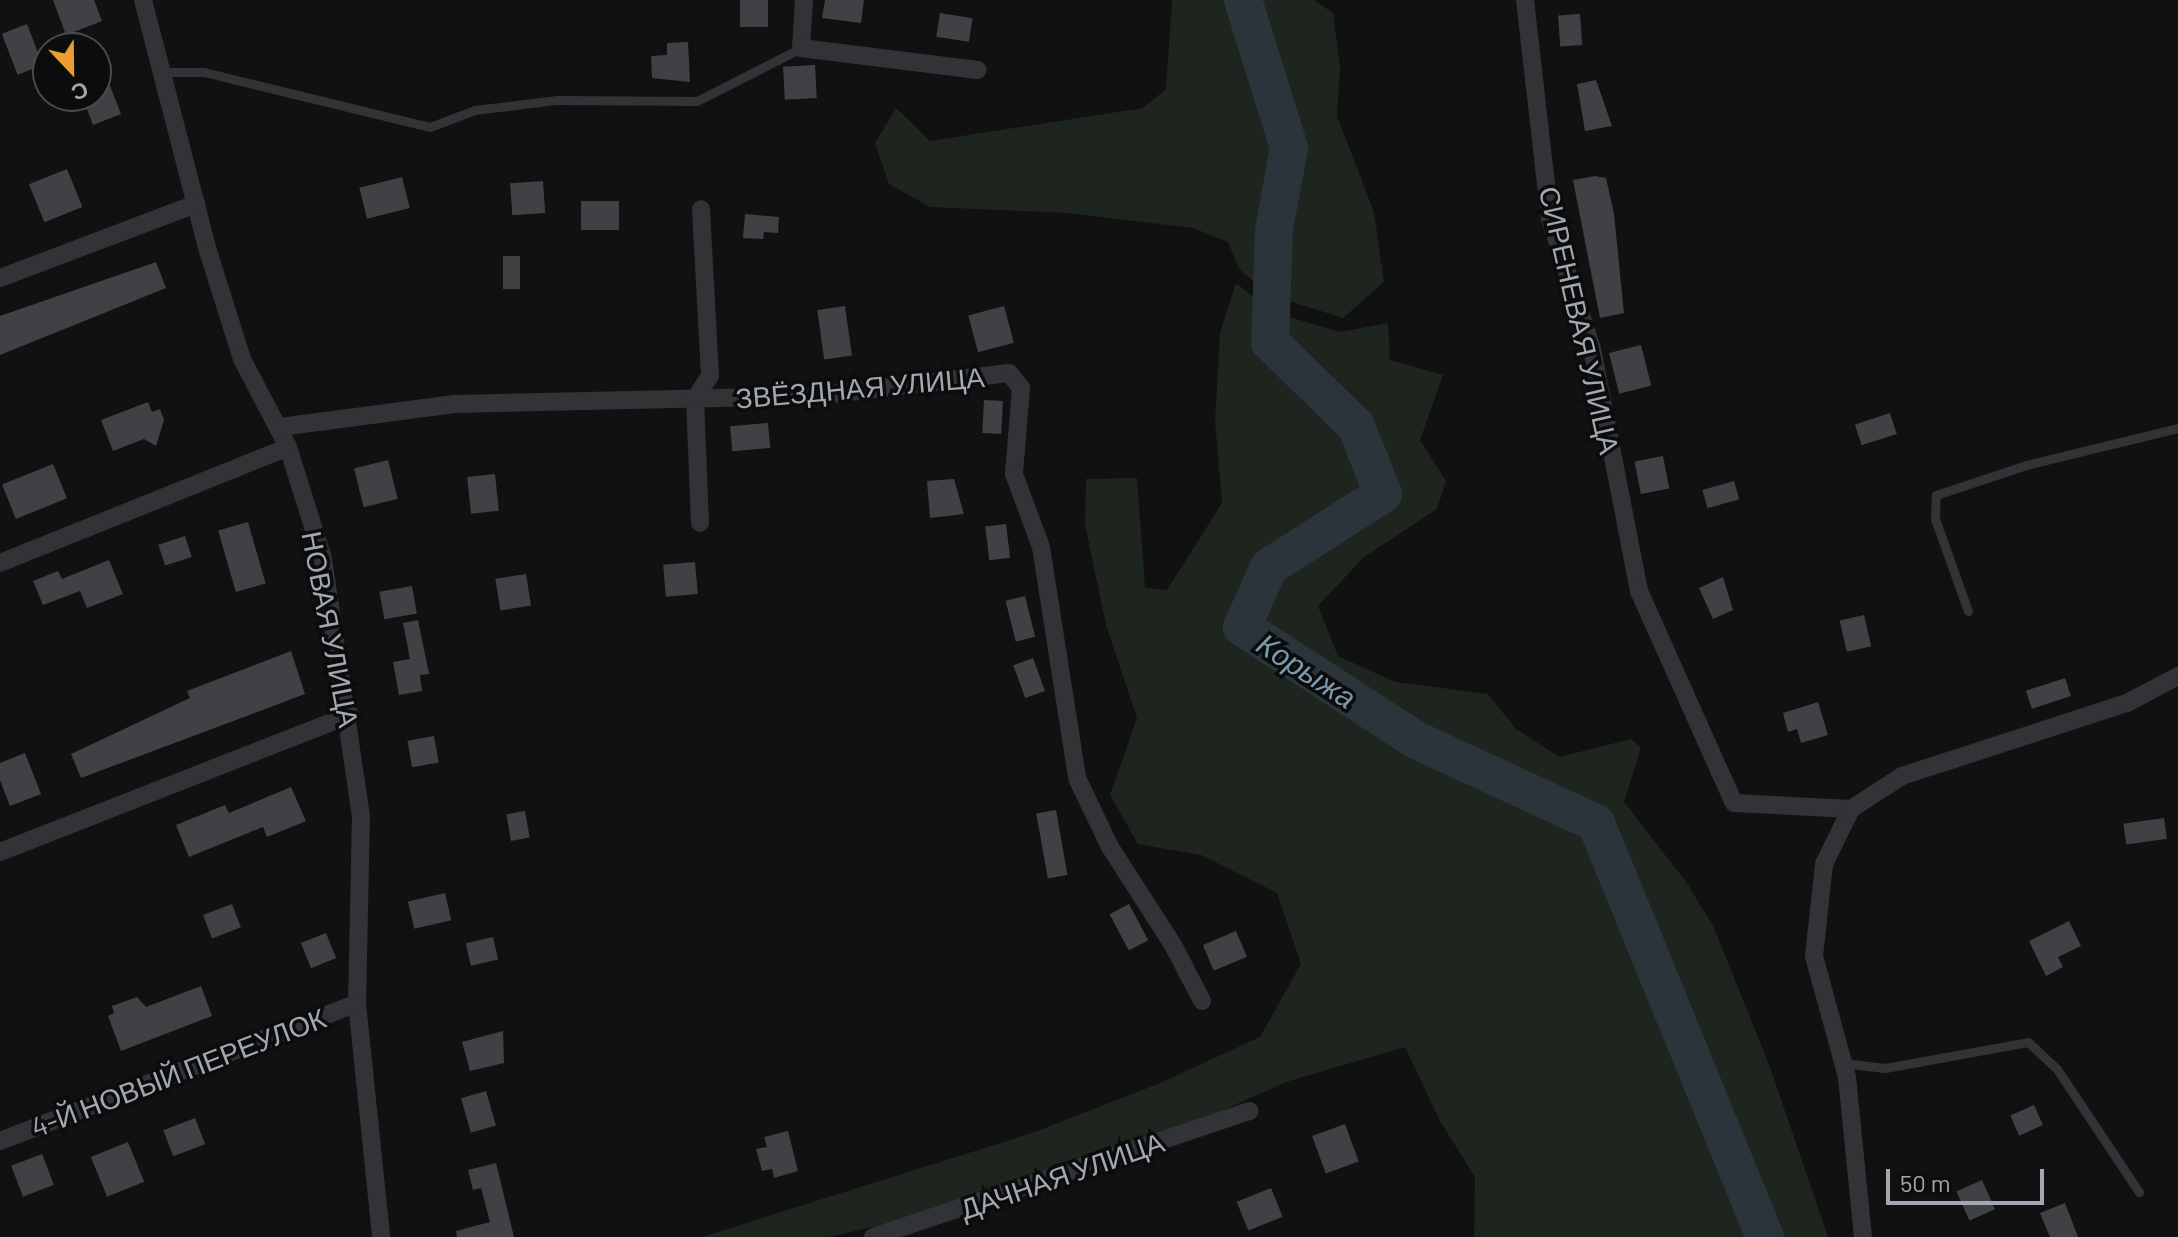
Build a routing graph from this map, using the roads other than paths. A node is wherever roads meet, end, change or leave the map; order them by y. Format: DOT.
graph roads {
  1 [pos="143,0"];
  2 [pos="804,0"];
  3 [pos="1525,0"];
  4 [pos="801,48"];
  5 [pos="978,70"];
  6 [pos="160,72"];
  7 [pos="196,204"];
  8 [pos="701,209"];
  9 [pos="0,278"];
  10 [pos="695,399"];
  11 [pos="280,427"];
  12 [pos="2178,428"];
  13 [pos="288,447"];
  14 [pos="700,523"];
  15 [pos="0,563"];
  16 [pos="1968,611"];
  17 [pos="2178,676"];
  18 [pos="350,715"];
  19 [pos="1851,809"];
  20 [pos="0,852"];
  21 [pos="1202,1001"];
  22 [pos="357,1003"];
  23 [pos="1843,1063"];
  24 [pos="1250,1111"];
  25 [pos="0,1141"];
  26 [pos="2139,1192"];
  27 [pos="381,1237"];
  28 [pos="873,1237"];
  29 [pos="1863,1237"];
  1 -- 6 [label="street, НОВАЯ УЛИЦА"];
  2 -- 4 [label="street"];
  3 -- 19 [label="street, СИРЕНЕВАЯ УЛИЦА"];
  4 -- 5 [label="street"];
  4 -- 6 [label="lane"];
  6 -- 7 [label="street, НОВАЯ УЛИЦА"];
  7 -- 9 [label="street"];
  7 -- 11 [label="street, НОВАЯ УЛИЦА"];
  8 -- 10 [label="street"];
  10 -- 11 [label="street, ЗВЁЗДНАЯ УЛИЦА"];
  10 -- 14 [label="street"];
  10 -- 21 [label="street, ЗВЁЗДНАЯ УЛИЦА"];
  11 -- 13 [label="street, НОВАЯ УЛИЦА"];
  12 -- 16 [label="lane"];
  13 -- 15 [label="street"];
  13 -- 18 [label="street, НОВАЯ УЛИЦА"];
  17 -- 19 [label="street"];
  18 -- 20 [label="street"];
  18 -- 22 [label="street, НОВАЯ УЛИЦА"];
  19 -- 23 [label="street"];
  22 -- 25 [label="street, 4-Й НОВЫЙ ПЕРЕУЛОК"];
  22 -- 27 [label="street, НОВАЯ УЛИЦА"];
  23 -- 26 [label="lane"];
  23 -- 29 [label="street"];
  24 -- 28 [label="street, ДАЧНАЯ УЛИЦА"];
}
